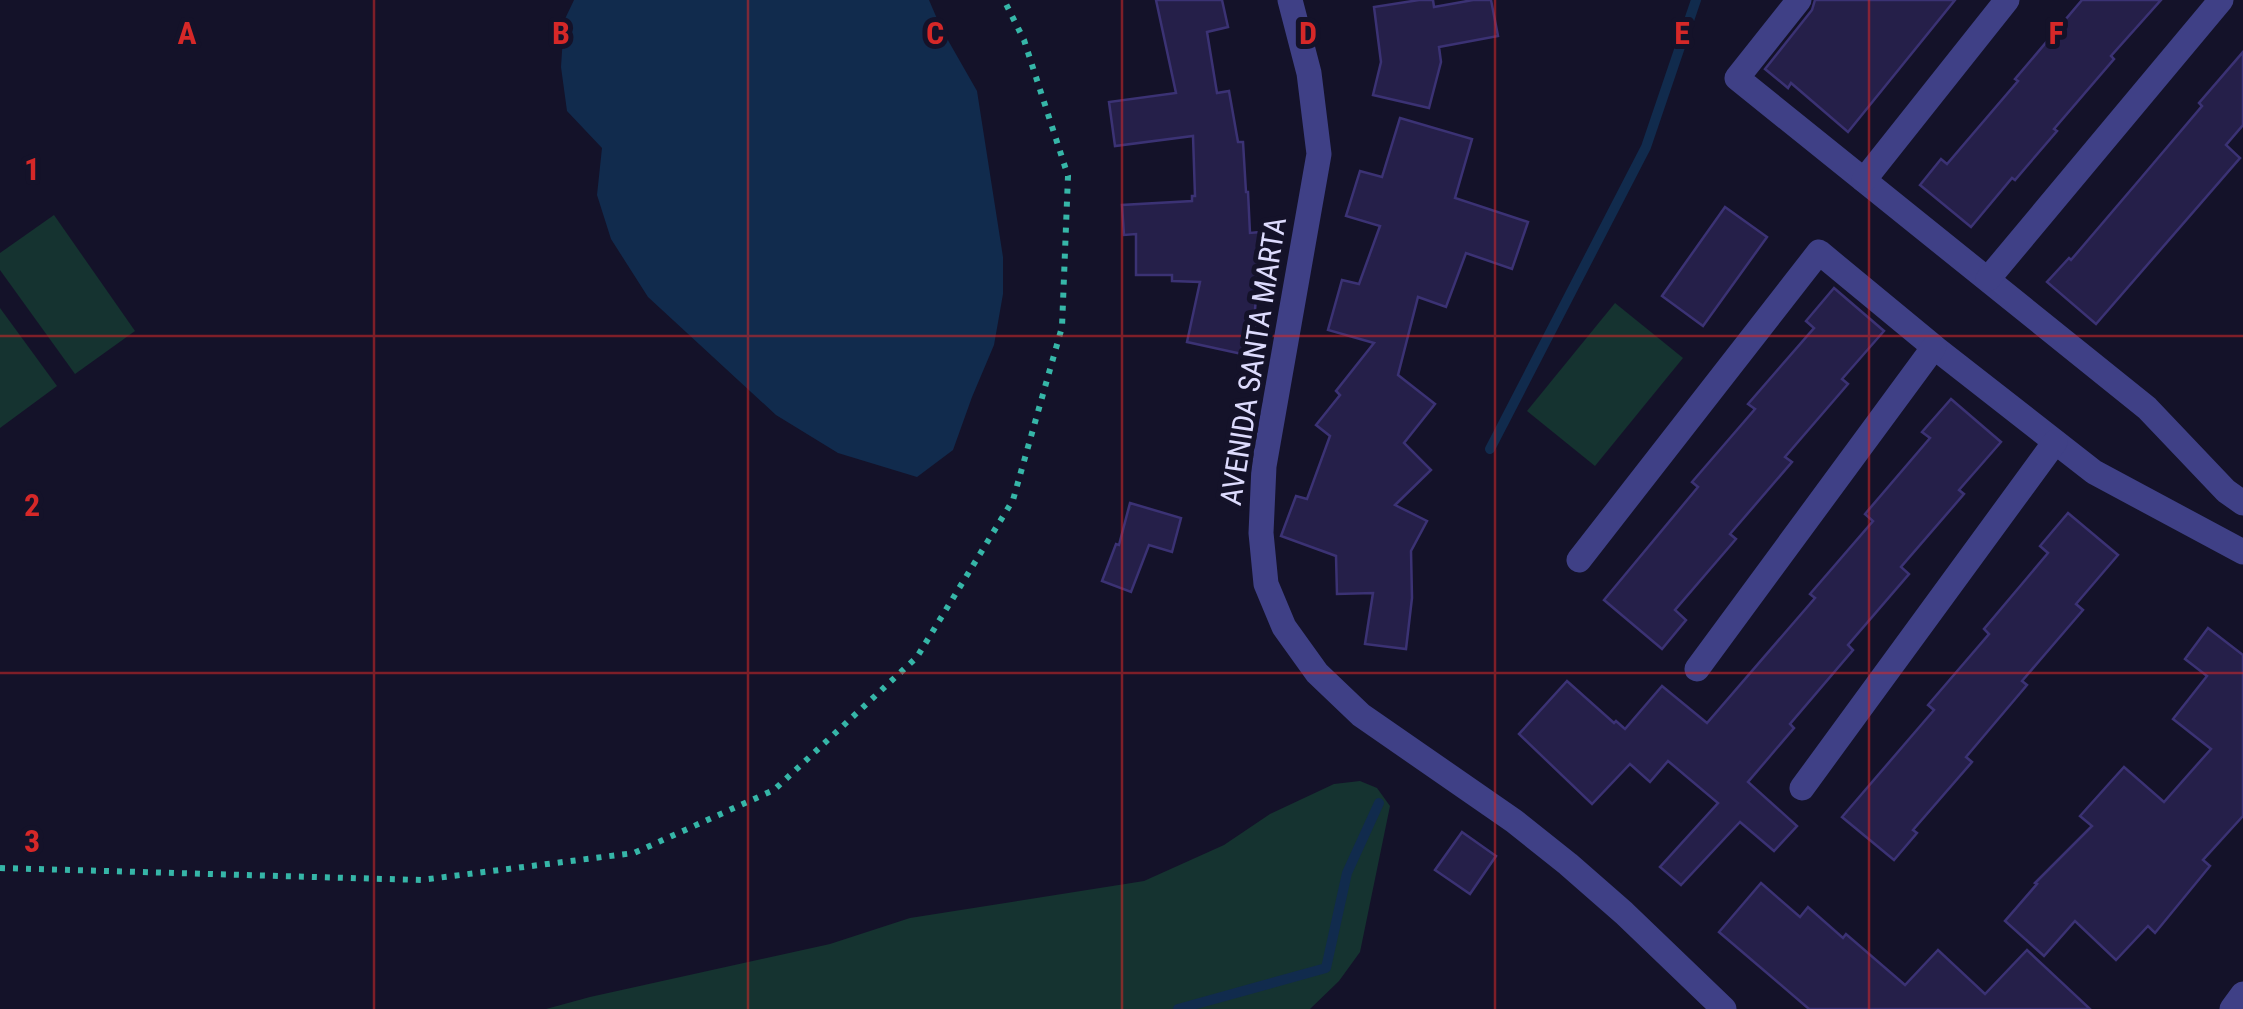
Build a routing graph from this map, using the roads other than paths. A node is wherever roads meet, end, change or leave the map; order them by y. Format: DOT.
graph roads {
  1 [pos="1290,0"];
  2 [pos="1800,0"];
  3 [pos="2007,0"];
  4 [pos="2221,0"];
  5 [pos="1864,180"];
  6 [pos="1988,280"];
  7 [pos="1934,348"];
  8 [pos="2055,442"];
  9 [pos="2243,503"];
  10 [pos="2243,552"];
  11 [pos="1578,560"];
  12 [pos="1697,670"];
  13 [pos="1802,788"];
  14 [pos="2243,994"];
  15 [pos="1724,1009"];
  16 [pos="2232,1009"];
  1 -- 15 [label="street, AVENIDA SANTA MARTA"];
  2 -- 5 [label="street"];
  3 -- 5 [label="street"];
  4 -- 6 [label="street"];
  5 -- 6 [label="street"];
  6 -- 9 [label="street"];
  7 -- 8 [label="street"];
  7 -- 11 [label="street"];
  7 -- 12 [label="street"];
  8 -- 10 [label="street"];
  8 -- 13 [label="street"];
  14 -- 16 [label="street"];
}
